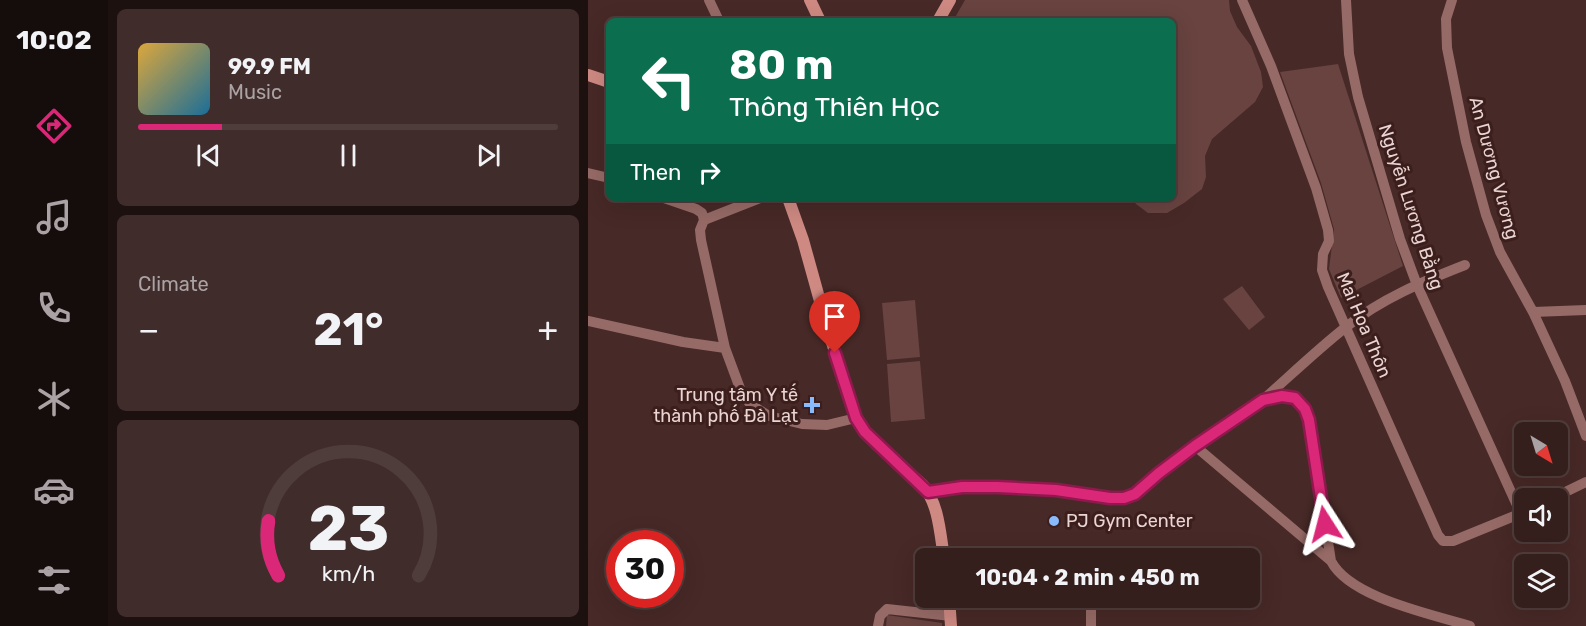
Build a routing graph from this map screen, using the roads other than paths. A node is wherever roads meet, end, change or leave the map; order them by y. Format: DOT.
graph roads {
  1 [pos="709,0"];
  2 [pos="810,0"];
  3 [pos="950,0"];
  4 [pos="1242,0"];
  5 [pos="1346,0"];
  6 [pos="1452,0"];
  7 [pos="718,18"];
  8 [pos="819,18"];
  9 [pos="940,18"];
  10 [pos="588,75"];
  11 [pos="606,81"];
  12 [pos="588,172"];
  13 [pos="606,177"];
  14 [pos="674,201"];
  15 [pos="752,201"];
  16 [pos="789,201"];
  17 [pos="704,220"];
  18 [pos="1465,265"];
  19 [pos="1417,285"];
  20 [pos="1586,310"];
  21 [pos="1533,312"];
  22 [pos="588,321"];
  23 [pos="1346,327"];
  24 [pos="725,348"];
  25 [pos="1263,400"];
  26 [pos="856,418"];
  27 [pos="1586,436"];
  28 [pos="1195,446"];
  29 [pos="1586,482"];
  30 [pos="1568,491"];
  31 [pos="928,492"];
  32 [pos="1514,496"];
  33 [pos="1514,516"];
  34 [pos="942,548"];
  35 [pos="1331,561"];
  36 [pos="1091,608"];
  37 [pos="951,621"];
  38 [pos="878,626"];
  39 [pos="1091,626"];
  40 [pos="1470,626"];
  1 -- 7 [label="street"];
  2 -- 8 [label="street"];
  3 -- 9 [label="street"];
  4 -- 23 [label="street, Mai Hoa Thôn"];
  5 -- 19 [label="street, Nguyễn Lương Bằng"];
  6 -- 21 [label="street, An Dương Vương"];
  10 -- 11 [label="street"];
  12 -- 13 [label="street"];
  14 -- 17 [label="street"];
  15 -- 17 [label="street"];
  16 -- 26 [label="street"];
  17 -- 24 [label="street"];
  18 -- 19 [label="street"];
  19 -- 23 [label="street"];
  19 -- 32 [label="street, Nguyễn Lương Bằng"];
  20 -- 21 [label="street"];
  21 -- 27 [label="street, An Dương Vương"];
  22 -- 24 [label="street"];
  23 -- 25 [label="street"];
  23 -- 33 [label="street, Mai Hoa Thôn"];
  24 -- 26 [label="street"];
  25 -- 28 [label="street"];
  25 -- 35 [label="street"];
  26 -- 31 [label="street"];
  28 -- 31 [label="street"];
  28 -- 35 [label="street"];
  29 -- 30 [label="street"];
  31 -- 34 [label="street"];
  35 -- 40 [label="street"];
  36 -- 39 [label="street"];
  37 -- 38 [label="street"];
}
